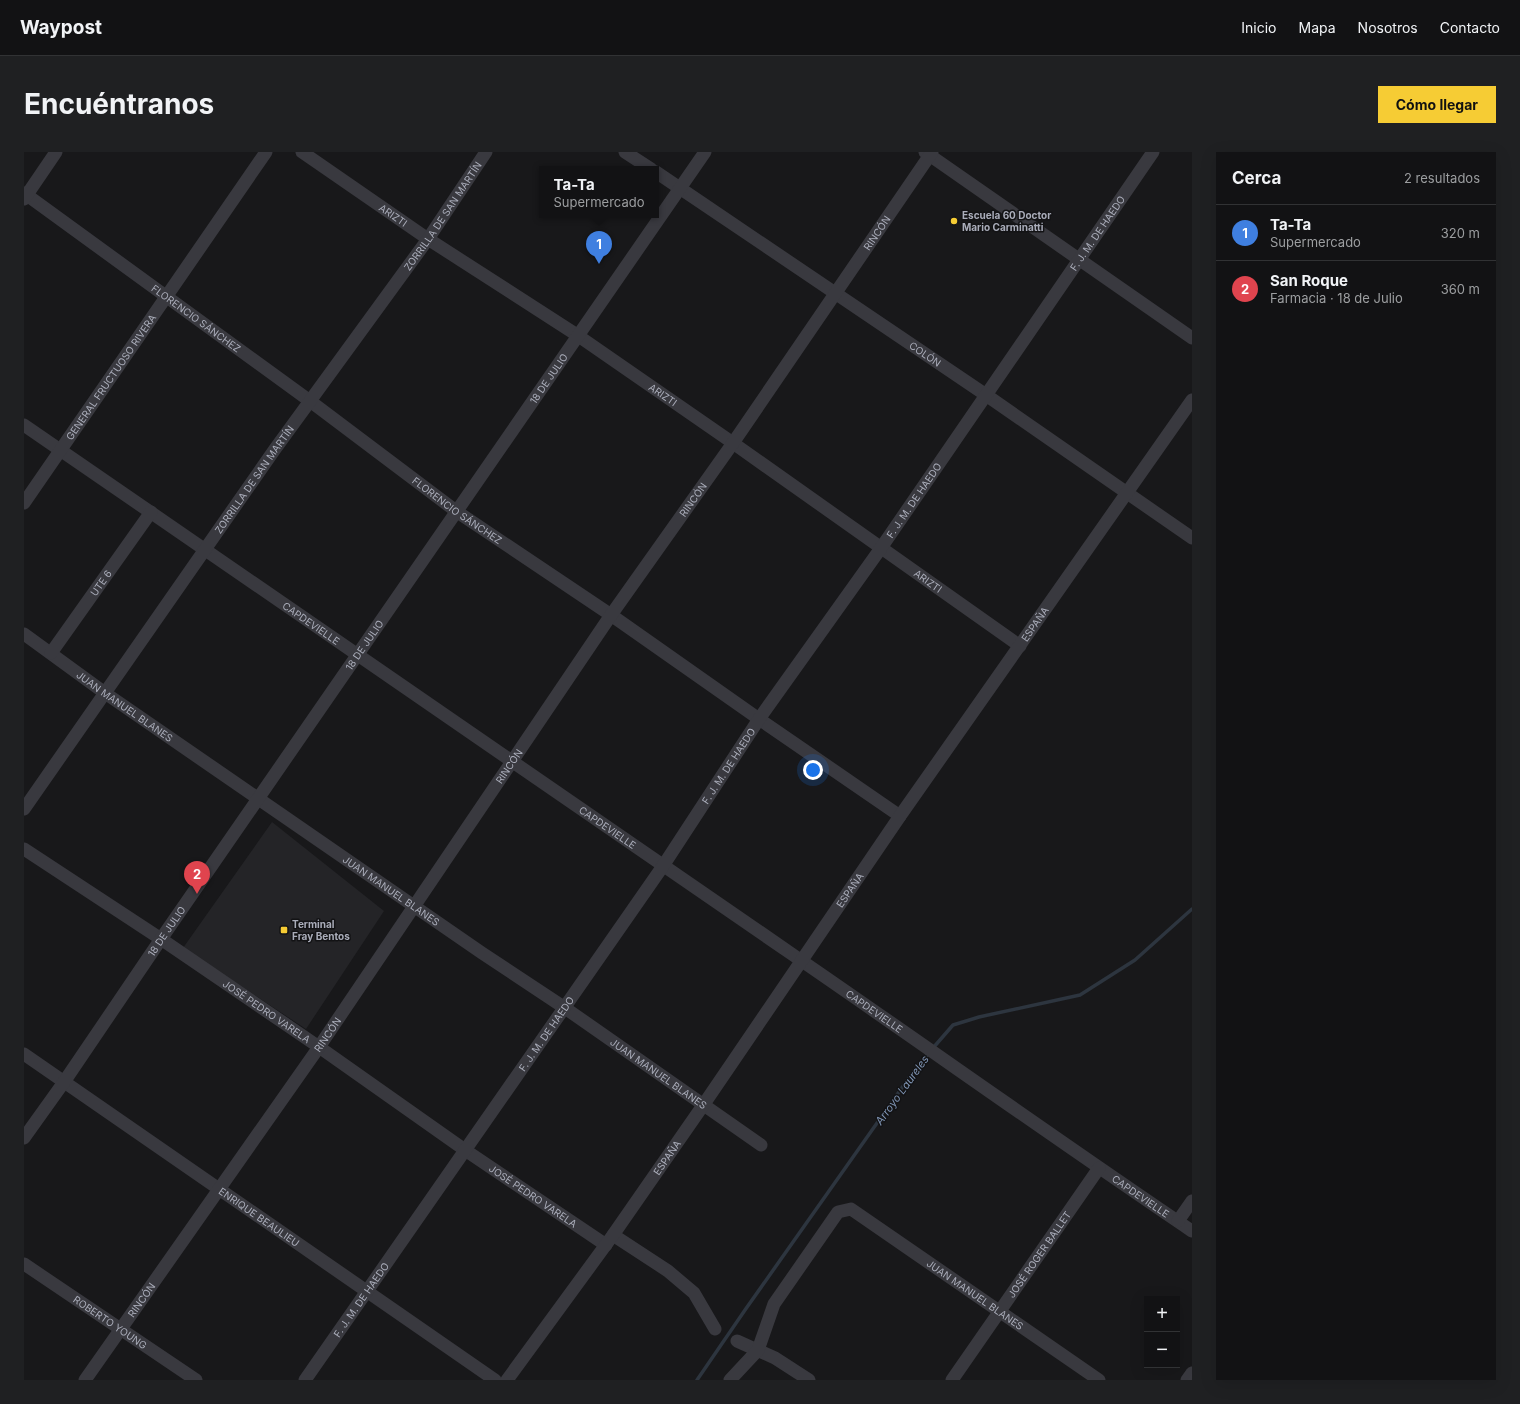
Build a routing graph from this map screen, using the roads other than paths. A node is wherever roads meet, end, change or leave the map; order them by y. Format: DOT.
graph roads {
  1 [pos="56,152"];
  2 [pos="266,152"];
  3 [pos="302,152"];
  4 [pos="486,152"];
  5 [pos="625,152"];
  6 [pos="705,152"];
  7 [pos="1153,152"];
  8 [pos="929,153"];
  9 [pos="646,166"];
  10 [pos="659,174"];
  11 [pos="680,188"];
  12 [pos="25,196"];
  13 [pos="428,239"];
  14 [pos="1080,259"];
  15 [pos="836,294"];
  16 [pos="167,297"];
  17 [pos="577,336"];
  18 [pos="1192,338"];
  19 [pos="986,395"];
  20 [pos="1192,400"];
  21 [pos="310,401"];
  22 [pos="24,425"];
  23 [pos="733,443"];
  24 [pos="61,450"];
  25 [pos="1127,493"];
  26 [pos="24,503"];
  27 [pos="456,511"];
  28 [pos="151,512"];
  29 [pos="1192,538"];
  30 [pos="881,548"];
  31 [pos="204,550"];
  32 [pos="611,616"];
  33 [pos="24,634"];
  34 [pos="1020,646"];
  35 [pos="51,653"];
  36 [pos="356,655"];
  37 [pos="106,693"];
  38 [pos="759,719"];
  39 [pos="512,762"];
  40 [pos="258,799"];
  41 [pos="24,809"];
  42 [pos="900,816"];
  43 [pos="24,849"];
  44 [pos="663,866"];
  45 [pos="414,905"];
  46 [pos="161,939"];
  47 [pos="801,961"];
  48 [pos="565,1008"];
  49 [pos="319,1047"];
  50 [pos="24,1054"];
  51 [pos="64,1082"];
  52 [pos="704,1104"];
  53 [pos="24,1138"];
  54 [pos="761,1145"];
  55 [pos="465,1150"];
  56 [pos="1099,1168"];
  57 [pos="219,1188"];
  58 [pos="1192,1201"];
  59 [pos="1178,1221"];
  60 [pos="1192,1231"];
  61 [pos="609,1240"];
  62 [pos="24,1264"];
  63 [pos="367,1292"];
  64 [pos="1000,1311"];
  65 [pos="120,1329"];
  66 [pos="715,1329"];
  67 [pos="736,1342"];
  68 [pos="758,1350"];
  69 [pos="1192,1374"];
  70 [pos="85,1380"];
  71 [pos="196,1380"];
  72 [pos="305,1380"];
  73 [pos="495,1380"];
  74 [pos="507,1380"];
  75 [pos="730,1380"];
  76 [pos="809,1380"];
  77 [pos="952,1380"];
  78 [pos="1099,1380"];
  79 [pos="1187,1380"];
  1 -- 12 [label="street"];
  2 -- 16 [label="street, GENERAL FRUCTUOSO RIVERA"];
  3 -- 13 [label="street, ARIZTI"];
  4 -- 13 [label="street, ZORRILLA DE SAN MARTÍN"];
  5 -- 9 [label="street"];
  6 -- 11 [label="street, 18 DE JULIO"];
  7 -- 14 [label="street, F. J. M. DE HAEDO"];
  8 -- 14 [label="street"];
  8 -- 15 [label="street, RINCÓN"];
  10 -- 11 [label="street, COLÓN"];
  11 -- 15 [label="street, COLÓN"];
  11 -- 17 [label="street, 18 DE JULIO"];
  12 -- 16 [label="street, FLORENCIO SÁNCHEZ"];
  13 -- 17 [label="street, ARIZTI"];
  13 -- 21 [label="street, ZORRILLA DE SAN MARTÍN"];
  14 -- 18 [label="street"];
  14 -- 19 [label="street, F. J. M. DE HAEDO"];
  15 -- 19 [label="street, COLÓN"];
  15 -- 23 [label="street, RINCÓN"];
  16 -- 21 [label="street, FLORENCIO SÁNCHEZ"];
  16 -- 24 [label="street, GENERAL FRUCTUOSO RIVERA"];
  17 -- 23 [label="street, ARIZTI"];
  17 -- 27 [label="street, 18 DE JULIO"];
  19 -- 25 [label="street, COLÓN"];
  19 -- 30 [label="street, F. J. M. DE HAEDO"];
  20 -- 25 [label="street, ESPAÑA"];
  21 -- 27 [label="street, FLORENCIO SÁNCHEZ"];
  21 -- 31 [label="street, ZORRILLA DE SAN MARTÍN"];
  22 -- 24 [label="street, CAPDEVIELLE"];
  23 -- 30 [label="street, ARIZTI"];
  23 -- 32 [label="street, RINCÓN"];
  24 -- 26 [label="street, GENERAL FRUCTUOSO RIVERA"];
  24 -- 28 [label="street, CAPDEVIELLE"];
  25 -- 29 [label="street, COLÓN"];
  25 -- 34 [label="street, ESPAÑA"];
  27 -- 32 [label="street, FLORENCIO SÁNCHEZ"];
  27 -- 36 [label="street, 18 DE JULIO"];
  28 -- 31 [label="street, CAPDEVIELLE"];
  28 -- 35 [label="street, UTE 6"];
  30 -- 34 [label="street, ARIZTI"];
  30 -- 38 [label="street, F. J. M. DE HAEDO"];
  31 -- 36 [label="street, CAPDEVIELLE"];
  31 -- 37 [label="street, ZORRILLA DE SAN MARTÍN"];
  32 -- 38 [label="street, FLORENCIO SÁNCHEZ"];
  32 -- 39 [label="street, RINCÓN"];
  33 -- 35 [label="street, JUAN MANUEL BLANES"];
  34 -- 42 [label="street, ESPAÑA"];
  35 -- 37 [label="street, JUAN MANUEL BLANES"];
  36 -- 39 [label="street, CAPDEVIELLE"];
  36 -- 40 [label="street, 18 DE JULIO"];
  37 -- 40 [label="street, JUAN MANUEL BLANES"];
  37 -- 41 [label="street, ZORRILLA DE SAN MARTÍN"];
  38 -- 42 [label="street, FLORENCIO SÁNCHEZ"];
  38 -- 44 [label="street, F. J. M. DE HAEDO"];
  39 -- 44 [label="street, CAPDEVIELLE"];
  39 -- 45 [label="street, RINCÓN"];
  40 -- 45 [label="street, JUAN MANUEL BLANES"];
  40 -- 46 [label="street, 18 DE JULIO"];
  42 -- 47 [label="street, ESPAÑA"];
  43 -- 46 [label="street, JOSÉ PEDRO VARELA"];
  44 -- 47 [label="street, CAPDEVIELLE"];
  44 -- 48 [label="street, F. J. M. DE HAEDO"];
  45 -- 48 [label="street, JUAN MANUEL BLANES"];
  45 -- 49 [label="street, RINCÓN"];
  46 -- 49 [label="street, JOSÉ PEDRO VARELA"];
  46 -- 51 [label="street, 18 DE JULIO"];
  47 -- 52 [label="street, ESPAÑA"];
  47 -- 56 [label="street, CAPDEVIELLE"];
  48 -- 52 [label="street, JUAN MANUEL BLANES"];
  48 -- 55 [label="street, F. J. M. DE HAEDO"];
  49 -- 55 [label="street, JOSÉ PEDRO VARELA"];
  49 -- 57 [label="street, RINCÓN"];
  50 -- 51 [label="street, ENRIQUE BEAULIEU"];
  51 -- 53 [label="street, 18 DE JULIO"];
  51 -- 57 [label="street, ENRIQUE BEAULIEU"];
  52 -- 54 [label="street, JUAN MANUEL BLANES"];
  52 -- 61 [label="street, ESPAÑA"];
  55 -- 61 [label="street, JOSÉ PEDRO VARELA"];
  55 -- 63 [label="street, F. J. M. DE HAEDO"];
  56 -- 59 [label="street, CAPDEVIELLE"];
  56 -- 64 [label="street, JOSÉ ROGER BALLET"];
  57 -- 63 [label="street, ENRIQUE BEAULIEU"];
  57 -- 65 [label="street, RINCÓN"];
  58 -- 59 [label="street"];
  59 -- 60 [label="street, CAPDEVIELLE"];
  61 -- 66 [label="street, JOSÉ PEDRO VARELA"];
  61 -- 74 [label="street, ESPAÑA"];
  62 -- 65 [label="street, ROBERTO YOUNG"];
  63 -- 72 [label="street, F. J. M. DE HAEDO"];
  63 -- 73 [label="street, ENRIQUE BEAULIEU"];
  64 -- 68 [label="street, JUAN MANUEL BLANES"];
  64 -- 77 [label="street, JOSÉ ROGER BALLET"];
  64 -- 78 [label="street, JUAN MANUEL BLANES"];
  65 -- 70 [label="street, RINCÓN"];
  65 -- 71 [label="street, ROBERTO YOUNG"];
  67 -- 68 [label="street"];
  68 -- 75 [label="street"];
  68 -- 76 [label="street"];
  69 -- 79 [label="street"];
}
